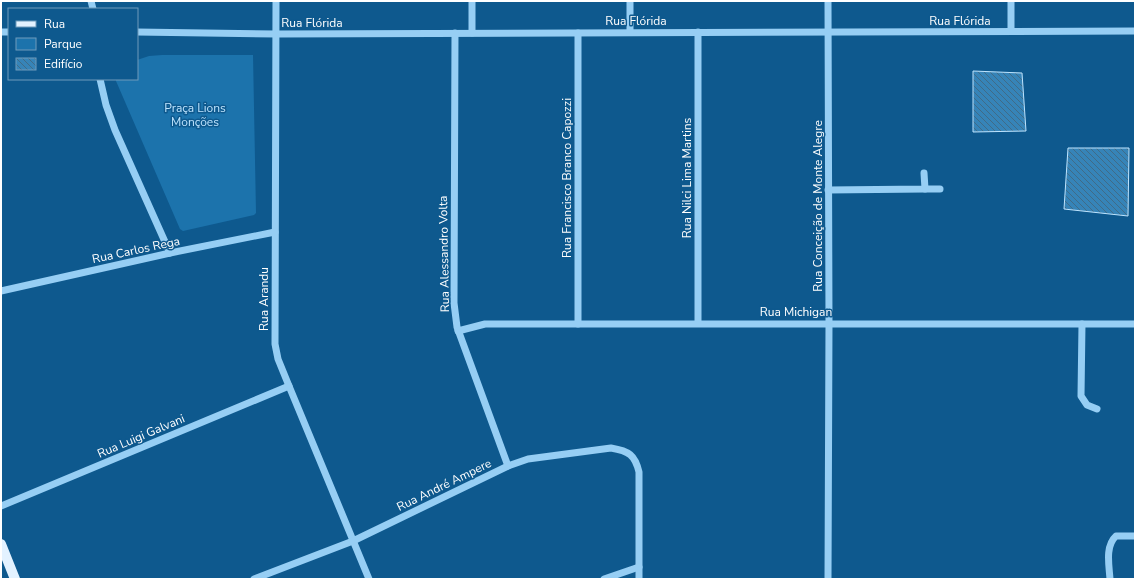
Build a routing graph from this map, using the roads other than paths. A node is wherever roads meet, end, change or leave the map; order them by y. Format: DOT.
graph roads {
  1 [pos="276,1"];
  2 [pos="472,1"];
  3 [pos="630,1"];
  4 [pos="828,1"];
  5 [pos="1011,1"];
  6 [pos="1135,31"];
  7 [pos="138,32"];
  8 [pos="578,32"];
  9 [pos="630,32"];
  10 [pos="698,32"];
  11 [pos="828,32"];
  12 [pos="1011,32"];
  13 [pos="455,33"];
  14 [pos="472,33"];
  15 [pos="276,34"];
  16 [pos="100,80"];
  17 [pos="924,173"];
  18 [pos="925,189"];
  19 [pos="940,189"];
  20 [pos="828,190"];
  21 [pos="275,232"];
  22 [pos="170,253"];
  23 [pos="1,291"];
  24 [pos="829,323"];
  25 [pos="578,324"];
  26 [pos="698,324"];
  27 [pos="1082,324"];
  28 [pos="1135,324"];
  29 [pos="458,331"];
  30 [pos="289,386"];
  31 [pos="1097,409"];
  32 [pos="508,466"];
  33 [pos="1,506"];
  34 [pos="1135,536"];
  35 [pos="354,541"];
  36 [pos="1,544"];
  37 [pos="639,567"];
  38 [pos="15,579"];
  39 [pos="254,579"];
  40 [pos="369,579"];
  41 [pos="604,579"];
  42 [pos="639,579"];
  43 [pos="828,579"];
  44 [pos="1110,579"];
  1 -- 15 [label="street, Rua Arandu"];
  2 -- 14 [label="street"];
  3 -- 9 [label="street"];
  4 -- 11 [label="street, Rua Conceição de Monte Alegre"];
  5 -- 12 [label="street"];
  6 -- 12 [label="street, Rua Flórida"];
  7 -- 15 [label="street, Rua Flórida"];
  8 -- 9 [label="street, Rua Flórida"];
  8 -- 14 [label="street, Rua Flórida"];
  8 -- 25 [label="street, Rua Francisco Branco Capozzi"];
  9 -- 10 [label="street, Rua Flórida"];
  10 -- 11 [label="street, Rua Flórida"];
  10 -- 26 [label="street, Rua Nilci Lima Martins"];
  11 -- 12 [label="street, Rua Flórida"];
  11 -- 20 [label="street, Rua Conceição de Monte Alegre"];
  13 -- 14 [label="street, Rua Flórida"];
  13 -- 15 [label="street, Rua Flórida"];
  13 -- 29 [label="street, Rua Alessandro Volta"];
  15 -- 21 [label="street, Rua Arandu"];
  16 -- 22 [label="street"];
  17 -- 18 [label="street"];
  18 -- 19 [label="street"];
  18 -- 20 [label="street"];
  20 -- 24 [label="street, Rua Conceição de Monte Alegre"];
  21 -- 22 [label="street, Rua Carlos Rega"];
  21 -- 30 [label="street, Rua Arandu"];
  22 -- 23 [label="street, Rua Carlos Rega"];
  24 -- 26 [label="street, Rua Michigan"];
  24 -- 27 [label="street, Rua Michigan"];
  24 -- 43 [label="street, Rua Conceição de Monte Alegre"];
  25 -- 26 [label="street, Rua Michigan"];
  25 -- 29 [label="street, Rua Michigan"];
  27 -- 28 [label="street, Rua Michigan"];
  27 -- 31 [label="street"];
  29 -- 32 [label="street, Rua Alessandro Volta"];
  30 -- 33 [label="street, Rua Luigi Galvani"];
  30 -- 35 [label="street, Rua Arandu"];
  32 -- 35 [label="street, Rua André Ampere"];
  32 -- 37 [label="street, Rua André Ampere"];
  34 -- 44 [label="street"];
  35 -- 39 [label="street, Rua André Ampere"];
  35 -- 40 [label="street, Rua Arandu"];
  36 -- 38 [label="main road"];
  37 -- 41 [label="street"];
  37 -- 42 [label="street"];
}
